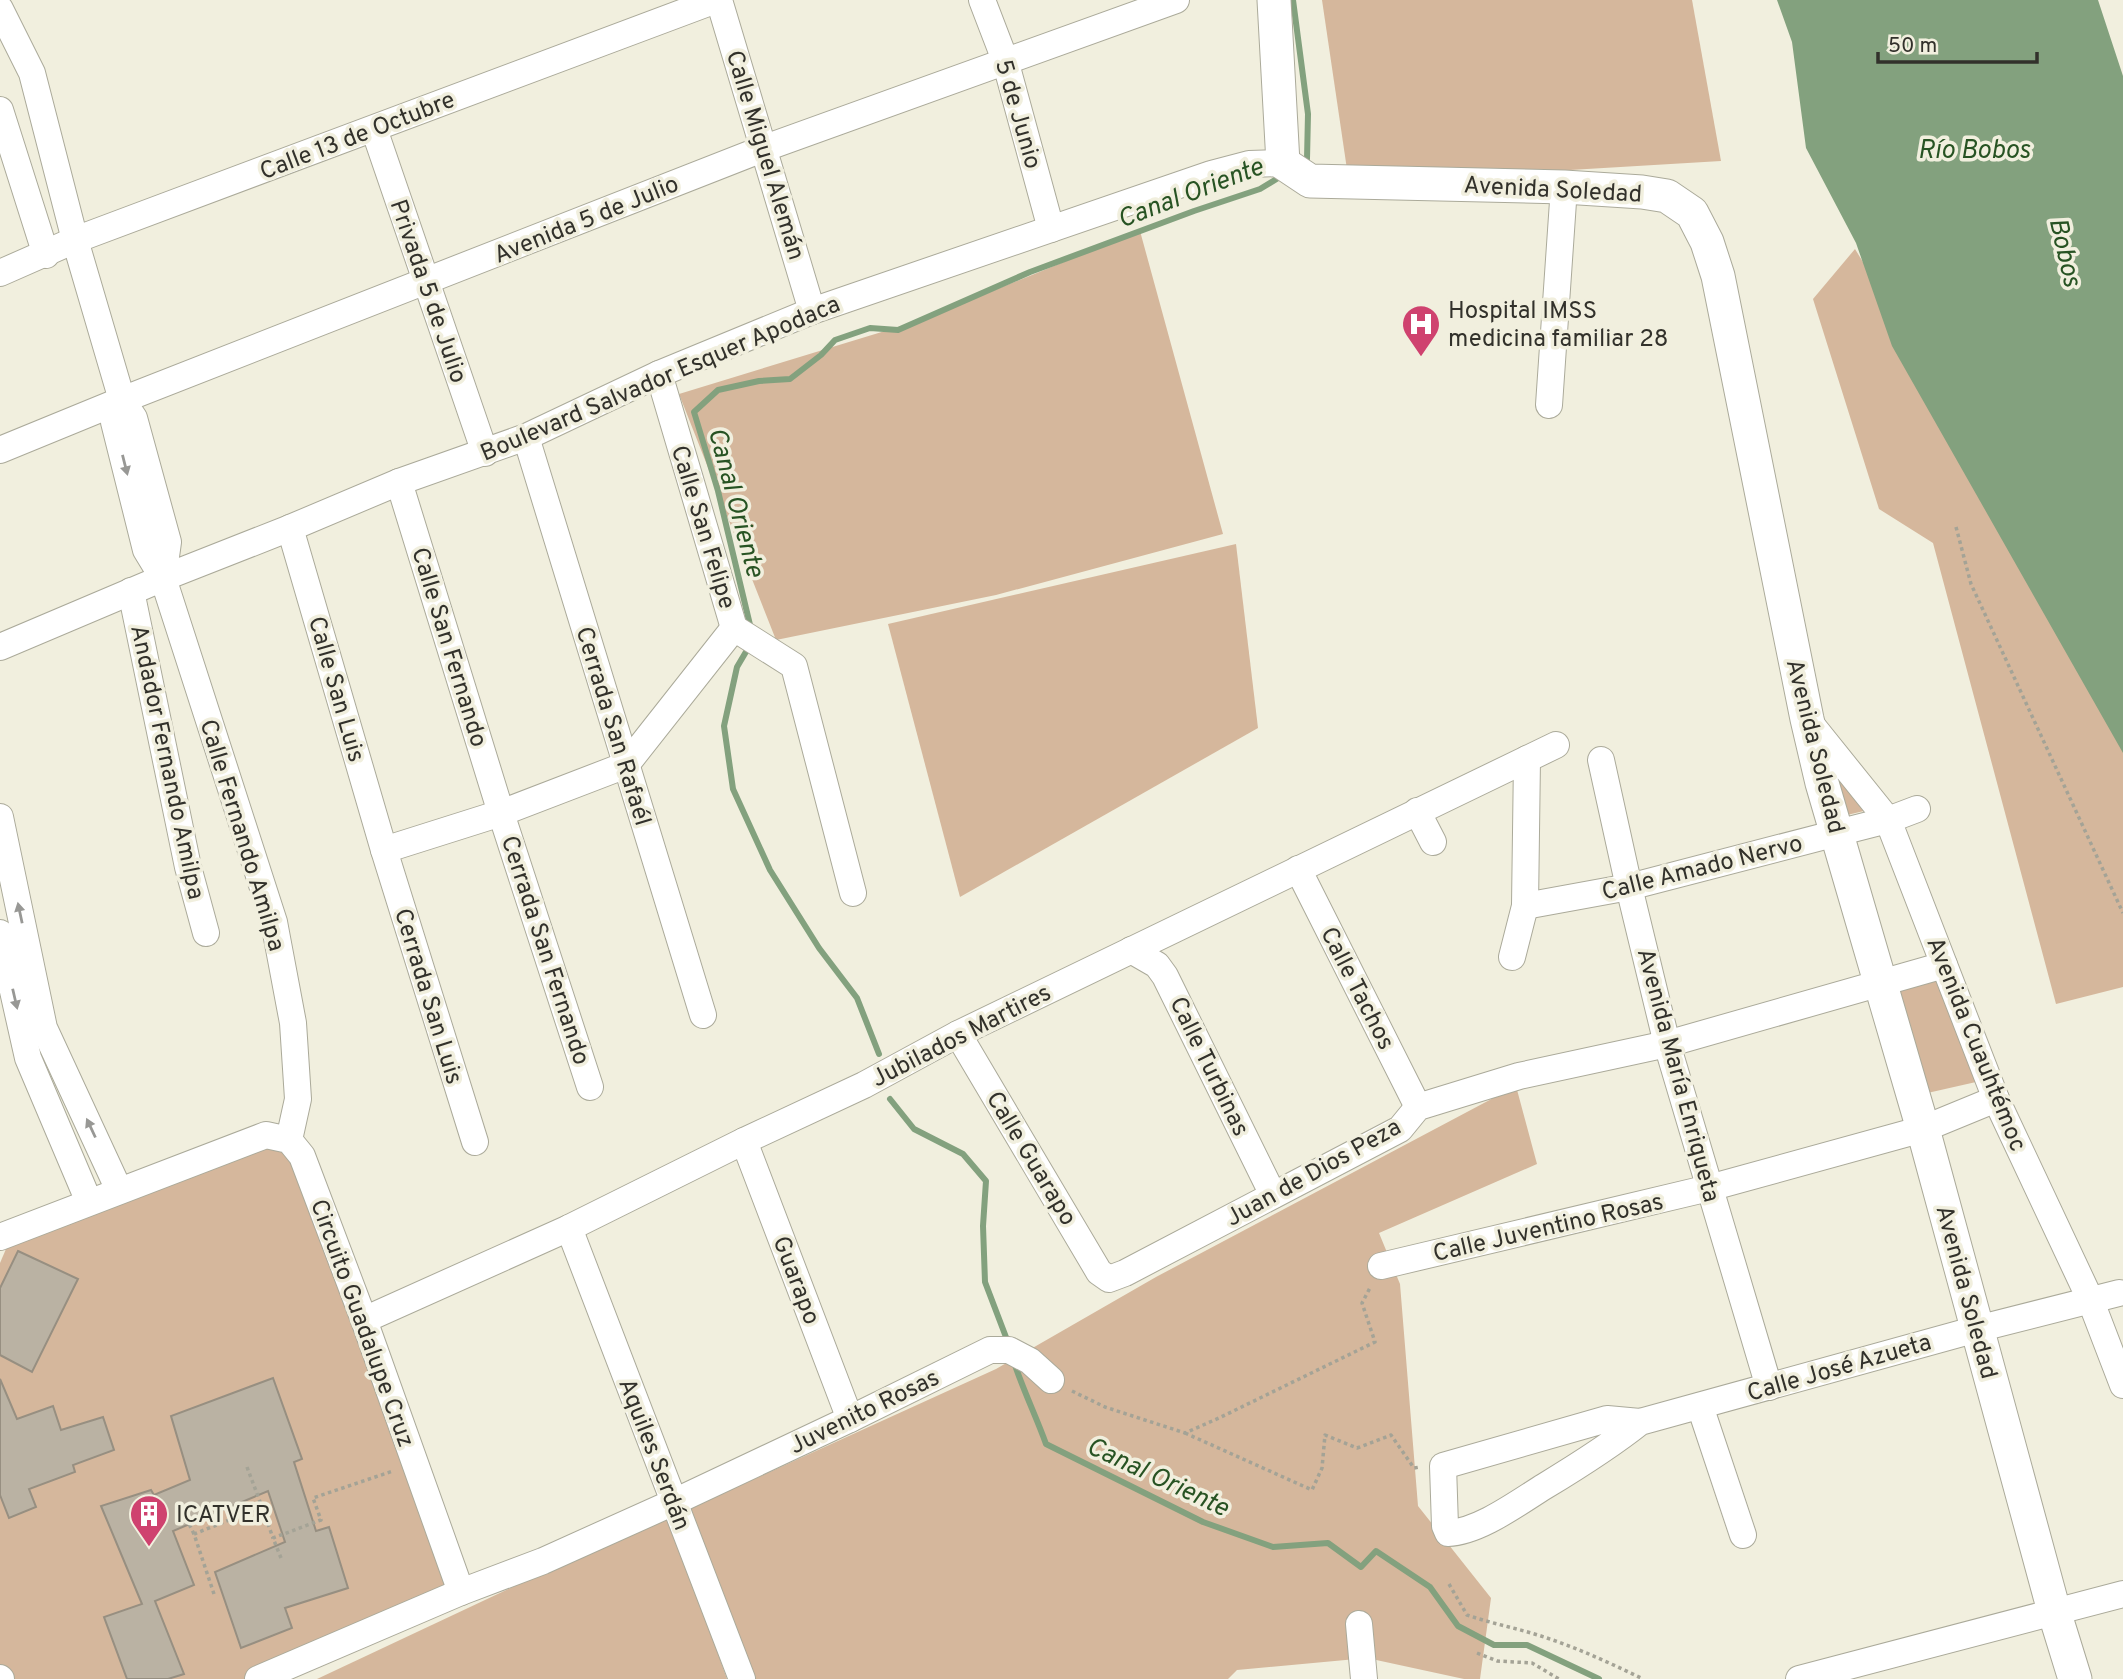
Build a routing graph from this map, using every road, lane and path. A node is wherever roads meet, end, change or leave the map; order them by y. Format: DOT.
graph roads {
  1 [pos="718,0"];
  2 [pos="982,0"];
  3 [pos="1176,0"];
  4 [pos="1275,0"];
  5 [pos="0,9"];
  6 [pos="1005,61"];
  7 [pos="0,110"];
  8 [pos="374,129"];
  9 [pos="765,148"];
  10 [pos="1283,163"];
  11 [pos="1564,187"];
  12 [pos="1051,229"];
  13 [pos="75,240"];
  14 [pos="46,255"];
  15 [pos="0,273"];
  16 [pos="425,282"];
  17 [pos="813,311"];
  18 [pos="659,374"];
  19 [pos="122,400"];
  20 [pos="1549,405"];
  21 [pos="526,437"];
  22 [pos="0,450"];
  23 [pos="485,453"];
  24 [pos="399,482"];
  25 [pos="1956,527"];
  26 [pos="290,528"];
  27 [pos="163,578"];
  28 [pos="131,591"];
  29 [pos="734,628"];
  30 [pos="0,647"];
  31 [pos="1807,719"];
  32 [pos="1556,745"];
  33 [pos="1527,759"];
  34 [pos="1601,760"];
  35 [pos="626,765"];
  36 [pos="1917,809"];
  37 [pos="1417,811"];
  38 [pos="501,813"];
  39 [pos="0,817"];
  40 [pos="1888,820"];
  41 [pos="1837,834"];
  42 [pos="1433,842"];
  43 [pos="384,850"];
  44 [pos="1297,869"];
  45 [pos="1629,887"];
  46 [pos="853,893"];
  47 [pos="1525,906"];
  48 [pos="2123,913"];
  49 [pos="0,933"];
  50 [pos="206,933"];
  51 [pos="1131,950"];
  52 [pos="1512,957"];
  53 [pos="1944,965"];
  54 [pos="1879,982"];
  55 [pos="703,1015"];
  56 [pos="958,1034"];
  57 [pos="1667,1044"];
  58 [pos="590,1087"];
  59 [pos="1996,1099"];
  60 [pos="1418,1107"];
  61 [pos="1923,1129"];
  62 [pos="289,1140"];
  63 [pos="744,1141"];
  64 [pos="475,1142"];
  65 [pos="1709,1188"];
  66 [pos="119,1190"];
  67 [pos="1273,1195"];
  68 [pos="89,1202"];
  69 [pos="569,1228"];
  70 [pos="0,1237"];
  71 [pos="1381,1266"];
  72 [pos="1109,1279"];
  73 [pos="2119,1293"];
  74 [pos="2090,1300"];
  75 [pos="364,1320"];
  76 [pos="1977,1329"];
  77 [pos="1051,1380"];
  78 [pos="2123,1385"];
  79 [pos="1769,1387"];
  80 [pos="1700,1406"];
  81 [pos="850,1419"];
  82 [pos="1640,1422"];
  83 [pos="1185,1433"];
  84 [pos="415,1464"];
  85 [pos="247,1466"];
  86 [pos="1443,1466"];
  87 [pos="674,1502"];
  88 [pos="261,1507"];
  89 [pos="183,1512"];
  90 [pos="194,1534"];
  91 [pos="1743,1535"];
  92 [pos="273,1538"];
  93 [pos="281,1558"];
  94 [pos="1449,1584"];
  95 [pos="461,1592"];
  96 [pos="214,1594"];
  97 [pos="2123,1594"];
  98 [pos="2054,1611"];
  99 [pos="1359,1624"];
  100 [pos="1477,1653"];
  101 [pos="275,1676"];
  102 [pos="742,1679"];
  103 [pos="1364,1679"];
  104 [pos="1559,1679"];
  105 [pos="1643,1679"];
  106 [pos="1799,1679"];
  107 [pos="2075,1679"];
  1 -- 8 [label="street, Calle 13 de Octubre"];
  1 -- 9 [label="street, Calle Miguel Alemán"];
  2 -- 6 [label="street, 5 de Junio"];
  3 -- 6 [label="street, Avenida 5 de Julio"];
  4 -- 10 [label="main road"];
  5 -- 13 [label="street"];
  6 -- 9 [label="street, Avenida 5 de Julio"];
  6 -- 12 [label="street, 5 de Junio"];
  7 -- 14 [label="street"];
  8 -- 13 [label="street, Calle 13 de Octubre"];
  8 -- 16 [label="street, Privada 5 de Julio"];
  9 -- 16 [label="street, Avenida 5 de Julio"];
  9 -- 17 [label="street, Calle Miguel Alemán"];
  10 -- 11 [label="main road, Avenida Soledad"];
  10 -- 12 [label="street, Boulevard Salvador Esquer Apodaca"];
  11 -- 20 [label="street"];
  11 -- 31 [label="main road, Avenida Soledad"];
  12 -- 17 [label="street, Boulevard Salvador Esquer Apodaca"];
  13 -- 14 [label="street, Calle 13 de Octubre"];
  13 -- 19 [label="street"];
  14 -- 15 [label="street, Calle 13 de Octubre"];
  16 -- 19 [label="street, Avenida 5 de Julio"];
  16 -- 23 [label="street, Privada 5 de Julio"];
  17 -- 18 [label="street, Boulevard Salvador Esquer Apodaca"];
  18 -- 21 [label="street, Boulevard Salvador Esquer Apodaca"];
  18 -- 29 [label="street, Calle San Felipe"];
  19 -- 22 [label="street, Avenida 5 de Julio"];
  19 -- 27 [label="street"];
  21 -- 23 [label="street, Boulevard Salvador Esquer Apodaca"];
  21 -- 35 [label="street, Cerrada San Rafaél"];
  23 -- 24 [label="street, Boulevard Salvador Esquer Apodaca"];
  24 -- 26 [label="street, Boulevard Salvador Esquer Apodaca"];
  24 -- 38 [label="street, Calle San Fernando"];
  25 -- 48 [label="path"];
  26 -- 27 [label="street, Boulevard Salvador Esquer Apodaca"];
  26 -- 43 [label="street, Calle San Luis"];
  27 -- 28 [label="street, Boulevard Salvador Esquer Apodaca"];
  27 -- 62 [label="street, Calle Fernando Amilpa"];
  28 -- 30 [label="street, Boulevard Salvador Esquer Apodaca"];
  28 -- 50 [label="street, Andador Fernando Amilpa"];
  29 -- 35 [label="street, Calle San Felipe"];
  29 -- 46 [label="street"];
  31 -- 40 [label="street, Avenida Cuauhtémoc"];
  31 -- 41 [label="main road, Avenida Soledad"];
  32 -- 33 [label="street, Jubilados Martires"];
  33 -- 37 [label="street, Jubilados Martires"];
  33 -- 47 [label="street"];
  34 -- 45 [label="street, Avenida María Enriqueta"];
  35 -- 38 [label="street"];
  35 -- 55 [label="street, Cerrada San Rafaél"];
  36 -- 40 [label="street, Calle Amado Nervo"];
  37 -- 42 [label="street"];
  37 -- 44 [label="street, Jubilados Martires"];
  38 -- 43 [label="street"];
  38 -- 58 [label="street, Cerrada San Fernando"];
  66 -- 39 [label="street, one-way"];
  40 -- 41 [label="street, Calle Amado Nervo"];
  40 -- 53 [label="street, Avenida Cuauhtémoc"];
  41 -- 45 [label="street, Calle Amado Nervo"];
  41 -- 54 [label="main road, Avenida Soledad"];
  43 -- 64 [label="street, Cerrada San Luis"];
  44 -- 51 [label="street, Jubilados Martires"];
  44 -- 60 [label="street, Calle Tachos"];
  45 -- 47 [label="street, Calle Amado Nervo"];
  45 -- 57 [label="street, Avenida María Enriqueta"];
  47 -- 52 [label="street"];
  49 -- 68 [label="street, one-way"];
  51 -- 56 [label="street, Jubilados Martires"];
  51 -- 67 [label="street, Calle Turbinas"];
  53 -- 54 [label="street, Juan de Dios Peza"];
  53 -- 59 [label="street, Avenida Cuauhtémoc"];
  54 -- 57 [label="street, Juan de Dios Peza"];
  54 -- 61 [label="main road, Avenida Soledad"];
  56 -- 63 [label="street, Jubilados Martires"];
  56 -- 72 [label="street, Calle Guarapo"];
  57 -- 60 [label="street, Juan de Dios Peza"];
  57 -- 65 [label="street, Avenida María Enriqueta"];
  59 -- 61 [label="street, Calle Juventino Rosas"];
  59 -- 74 [label="street, Avenida Cuauhtémoc"];
  60 -- 67 [label="street, Juan de Dios Peza"];
  61 -- 65 [label="street, Calle Juventino Rosas"];
  61 -- 76 [label="main road, Avenida Soledad"];
  62 -- 66 [label="street"];
  62 -- 75 [label="street, Circuito Guadalupe Cruz"];
  63 -- 69 [label="street, Jubilados Martires"];
  63 -- 81 [label="street, Guarapo"];
  65 -- 71 [label="street, Calle Juventino Rosas"];
  65 -- 79 [label="street, Avenida María Enriqueta"];
  66 -- 68 [label="street"];
  67 -- 72 [label="street, Juan de Dios Peza"];
  68 -- 70 [label="street"];
  69 -- 75 [label="street, Jubilados Martires"];
  69 -- 87 [label="street, Aquiles Serdán"];
  71 -- 83 [label="path"];
  73 -- 74 [label="street, Calle José Azueta"];
  74 -- 76 [label="street, Calle José Azueta"];
  74 -- 78 [label="street, Avenida Cuauhtémoc"];
  75 -- 84 [label="street, Circuito Guadalupe Cruz"];
  76 -- 79 [label="street, Calle José Azueta"];
  76 -- 98 [label="main road, Avenida Soledad"];
  77 -- 81 [label="street, Juvenito Rosas"];
  77 -- 83 [label="path"];
  79 -- 80 [label="street, Calle José Azueta"];
  80 -- 82 [label="street, Calle José Azueta"];
  80 -- 91 [label="street"];
  81 -- 87 [label="street, Juvenito Rosas"];
  82 -- 86 [label="street, Calle José Azueta"];
  82 -- 86 [label="street, Calle José Azueta"];
  83 -- 86 [label="path"];
  84 -- 92 [label="path"];
  84 -- 95 [label="street, Circuito Guadalupe Cruz"];
  85 -- 88 [label="path"];
  87 -- 95 [label="street, Juvenito Rosas"];
  87 -- 102 [label="street, Aquiles Serdán"];
  88 -- 90 [label="path"];
  88 -- 92 [label="path"];
  89 -- 90 [label="path"];
  90 -- 96 [label="path"];
  92 -- 93 [label="path"];
  94 -- 105 [label="path"];
  95 -- 101 [label="street"];
  97 -- 98 [label="street"];
  98 -- 106 [label="street"];
  98 -- 107 [label="main road, Avenida Soledad"];
  99 -- 103 [label="street"];
  100 -- 104 [label="path"];
}
